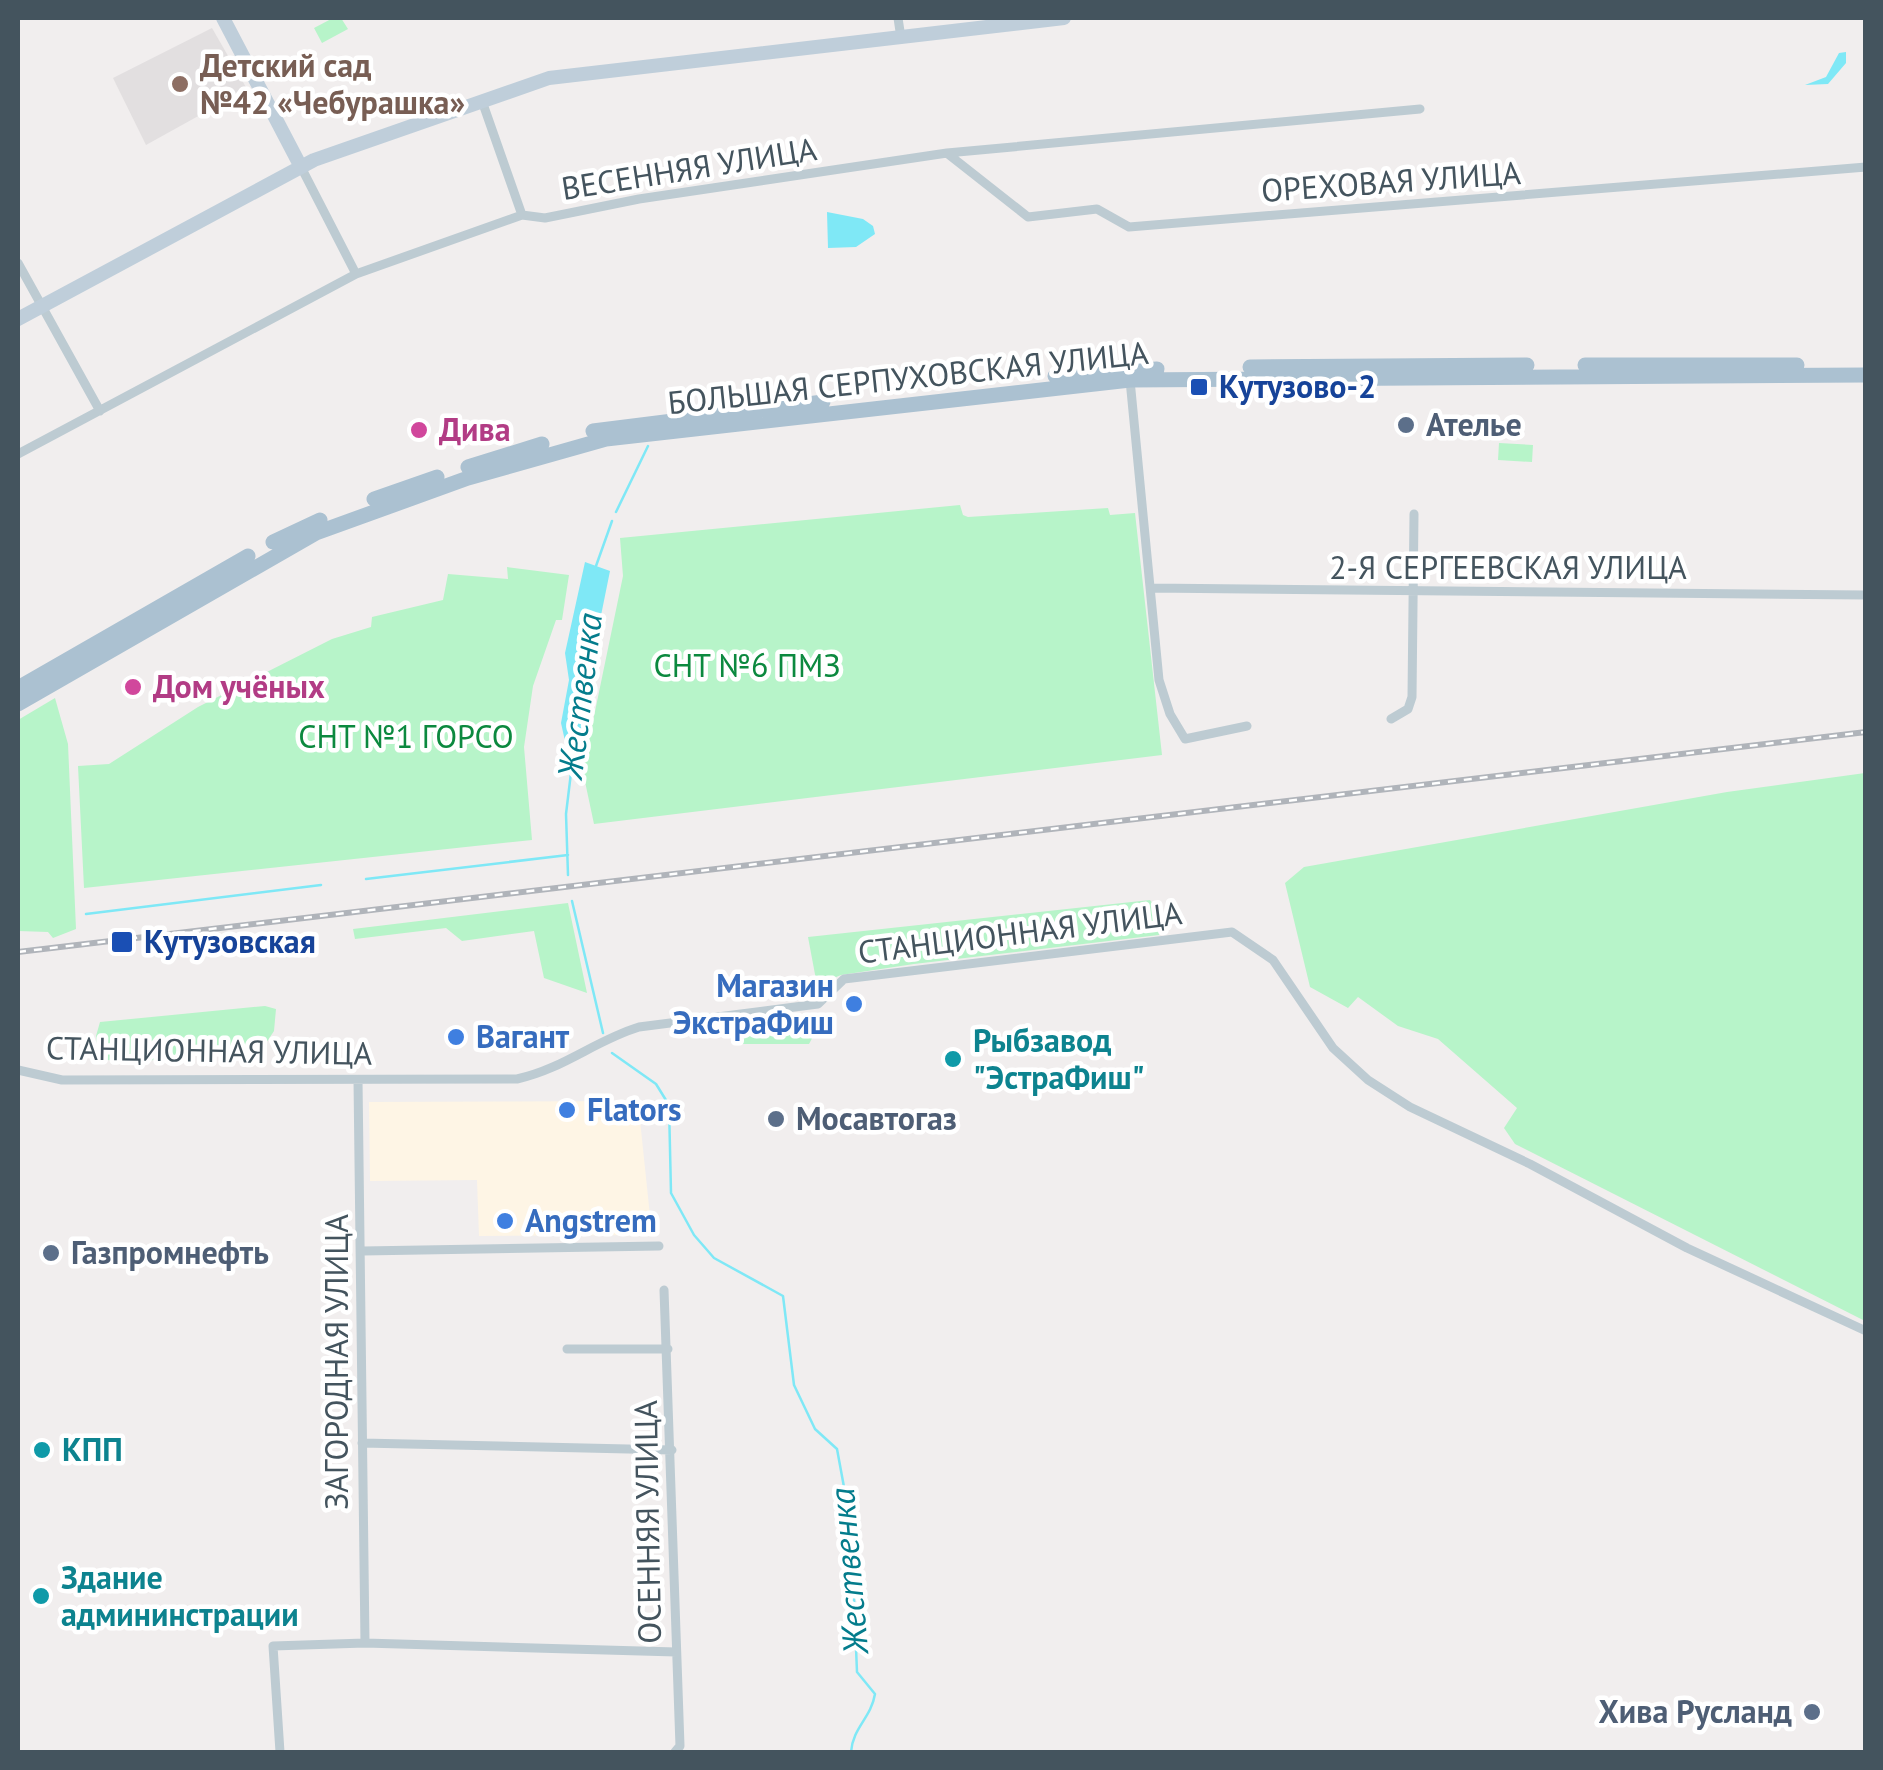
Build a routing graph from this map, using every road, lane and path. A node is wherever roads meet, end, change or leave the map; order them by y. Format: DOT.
graph roads {
  1 [pos="224,18"];
  2 [pos="898,18"];
  3 [pos="1064,18"];
  4 [pos="901,38"];
  5 [pos="482,101"];
  6 [pos="1420,109"];
  7 [pos="947,153"];
  8 [pos="301,167"];
  9 [pos="1866,167"];
  10 [pos="522,215"];
  11 [pos="18,263"];
  12 [pos="356,274"];
  13 [pos="41,308"];
  14 [pos="18,320"];
  15 [pos="1866,364"];
  16 [pos="1866,374"];
  17 [pos="1130,380"];
  18 [pos="100,411"];
  19 [pos="18,454"];
  20 [pos="1414,514"];
  21 [pos="1150,588"];
  22 [pos="1414,592"];
  23 [pos="1866,595"];
  24 [pos="18,688"];
  25 [pos="18,704"];
  26 [pos="1391,719"];
  27 [pos="1246,726"];
  28 [pos="18,1070"];
  29 [pos="358,1080"];
  30 [pos="659,1246"];
  31 [pos="362,1251"];
  32 [pos="664,1290"];
  33 [pos="1866,1331"];
  34 [pos="668,1349"];
  35 [pos="567,1350"];
  36 [pos="362,1443"];
  37 [pos="672,1450"];
  38 [pos="365,1643"];
  39 [pos="676,1652"];
  40 [pos="280,1752"];
  41 [pos="676,1752"];
  1 -- 8 [label="street"];
  2 -- 4 [label="street"];
  3 -- 4 [label="street"];
  4 -- 5 [label="street"];
  5 -- 8 [label="street"];
  5 -- 10 [label="street"];
  6 -- 7 [label="street, ВЕСЕННЯЯ УЛИЦА"];
  7 -- 9 [label="street, ОРЕХОВАЯ УЛИЦА"];
  7 -- 10 [label="street, ВЕСЕННЯЯ УЛИЦА"];
  8 -- 12 [label="street"];
  8 -- 13 [label="street"];
  10 -- 12 [label="street, ВЕСЕННЯЯ УЛИЦА"];
  11 -- 13 [label="street"];
  12 -- 18 [label="street, ВЕСЕННЯЯ УЛИЦА"];
  13 -- 14 [label="street"];
  13 -- 18 [label="street"];
  15 -- 24 [label="main road, БОЛЬШАЯ СЕРПУХОВСКАЯ УЛИЦА"];
  16 -- 17 [label="main road, БОЛЬШАЯ СЕРПУХОВСКАЯ УЛИЦА"];
  17 -- 21 [label="street"];
  17 -- 25 [label="main road, БОЛЬШАЯ СЕРПУХОВСКАЯ УЛИЦА"];
  18 -- 19 [label="street, ВЕСЕННЯЯ УЛИЦА"];
  20 -- 22 [label="street"];
  21 -- 22 [label="street, 2-Я СЕРГЕЕВСКАЯ УЛИЦА"];
  21 -- 27 [label="street"];
  22 -- 23 [label="street, 2-Я СЕРГЕЕВСКАЯ УЛИЦА"];
  22 -- 26 [label="street"];
  28 -- 29 [label="street, СТАНЦИОННАЯ УЛИЦА"];
  29 -- 31 [label="street, ЗАГОРОДНАЯ УЛИЦА"];
  29 -- 33 [label="street, СТАНЦИОННАЯ УЛИЦА"];
  30 -- 31 [label="street"];
  31 -- 36 [label="street, ЗАГОРОДНАЯ УЛИЦА"];
  32 -- 34 [label="street, ОСЕННЯЯ УЛИЦА"];
  34 -- 35 [label="street"];
  34 -- 37 [label="street, ОСЕННЯЯ УЛИЦА"];
  36 -- 37 [label="street"];
  36 -- 38 [label="street, ЗАГОРОДНАЯ УЛИЦА"];
  37 -- 39 [label="street, ОСЕННЯЯ УЛИЦА"];
  38 -- 39 [label="street"];
  38 -- 40 [label="street"];
  39 -- 41 [label="street, ОСЕННЯЯ УЛИЦА"];
}
